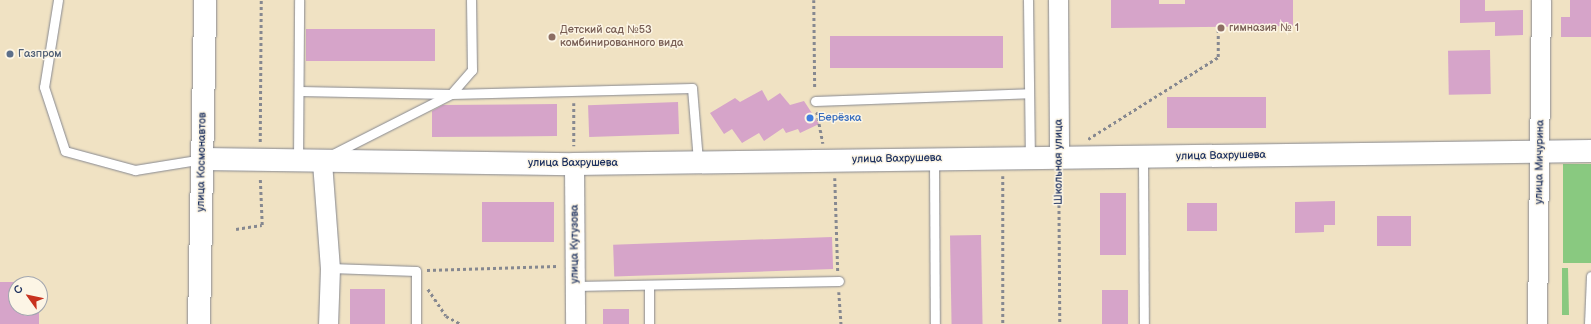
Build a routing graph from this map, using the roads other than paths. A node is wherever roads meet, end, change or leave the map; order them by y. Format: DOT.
graph roads {
  1 [pos="58,0"];
  2 [pos="205,0"];
  3 [pos="299,0"];
  4 [pos="471,0"];
  5 [pos="1028,0"];
  6 [pos="1058,0"];
  7 [pos="1541,0"];
  8 [pos="298,91"];
  9 [pos="1029,93"];
  10 [pos="451,94"];
  11 [pos="815,101"];
  12 [pos="1591,151"];
  13 [pos="1541,153"];
  14 [pos="1058,157"];
  15 [pos="1143,157"];
  16 [pos="1030,158"];
  17 [pos="202,159"];
  18 [pos="934,159"];
  19 [pos="298,161"];
  20 [pos="698,161"];
  21 [pos="322,162"];
  22 [pos="574,164"];
  23 [pos="330,268"];
  24 [pos="1591,276"];
  25 [pos="839,281"];
  26 [pos="649,285"];
  27 [pos="575,286"];
  28 [pos="198,324"];
  29 [pos="328,324"];
  30 [pos="416,324"];
  31 [pos="575,324"];
  32 [pos="649,324"];
  33 [pos="934,324"];
  34 [pos="1144,324"];
  35 [pos="1537,324"];
  36 [pos="1589,324"];
  1 -- 17 [label="lane"];
  2 -- 17 [label="main road, улица Космонавтов"];
  3 -- 8 [label="lane"];
  4 -- 10 [label="lane"];
  5 -- 9 [label="lane"];
  6 -- 14 [label="street, Школьная улица"];
  7 -- 13 [label="street, улица Мичурина"];
  8 -- 10 [label="lane"];
  8 -- 19 [label="lane"];
  9 -- 11 [label="lane"];
  9 -- 16 [label="lane"];
  10 -- 20 [label="lane"];
  10 -- 21 [label="lane"];
  12 -- 13 [label="main road, улица Вахрушева"];
  13 -- 15 [label="main road, улица Вахрушева"];
  13 -- 35 [label="street, улица Мичурина"];
  14 -- 15 [label="main road, улица Вахрушева"];
  14 -- 16 [label="main road, улица Вахрушева"];
  15 -- 34 [label="lane"];
  16 -- 18 [label="main road, улица Вахрушева"];
  17 -- 19 [label="main road, улица Вахрушева"];
  17 -- 28 [label="main road, улица Космонавтов"];
  18 -- 20 [label="main road, улица Вахрушева"];
  18 -- 33 [label="lane"];
  19 -- 21 [label="main road, улица Вахрушева"];
  20 -- 22 [label="main road, улица Вахрушева"];
  21 -- 22 [label="main road, улица Вахрушева"];
  21 -- 23 [label="street"];
  22 -- 27 [label="street, улица Кутузова"];
  23 -- 29 [label="street"];
  23 -- 30 [label="lane"];
  24 -- 36 [label="lane"];
  25 -- 26 [label="lane"];
  26 -- 27 [label="lane"];
  26 -- 32 [label="lane"];
  27 -- 31 [label="street, улица Кутузова"];
}
